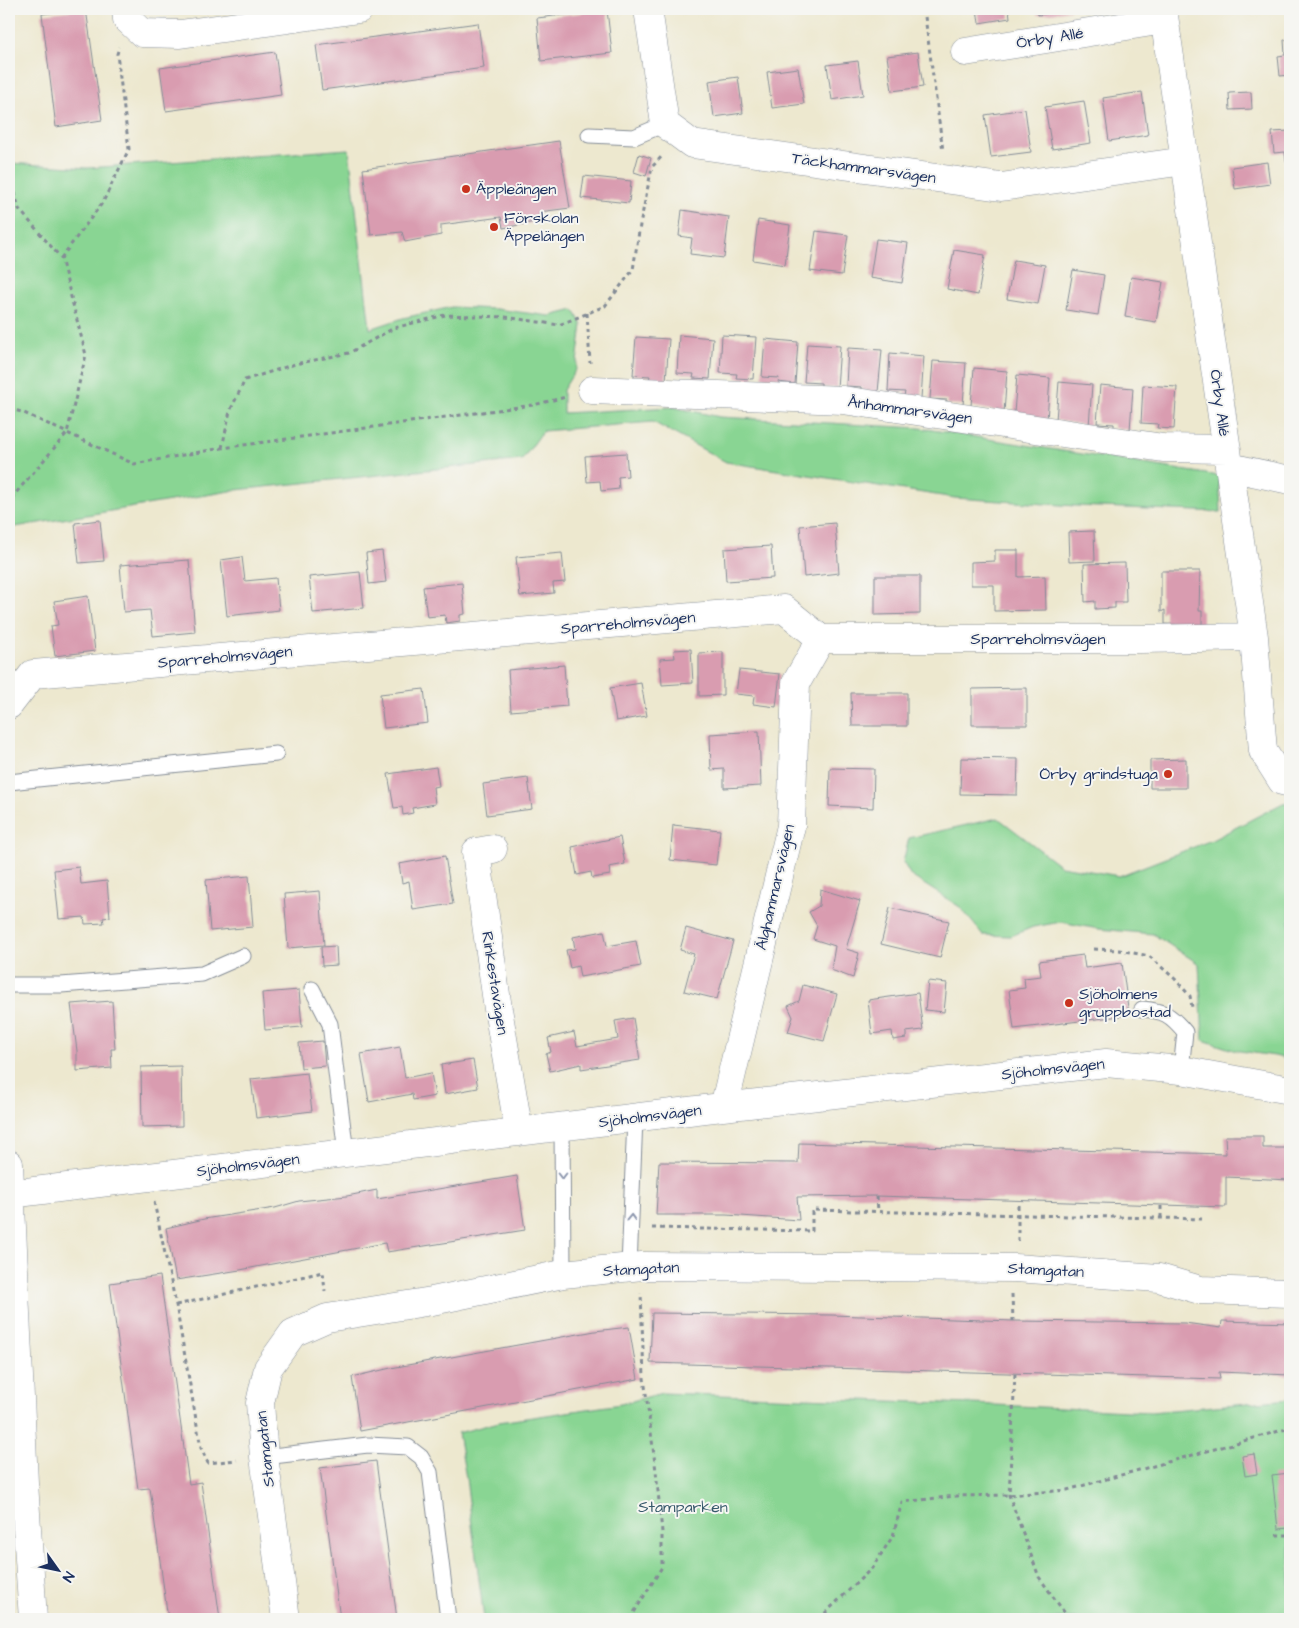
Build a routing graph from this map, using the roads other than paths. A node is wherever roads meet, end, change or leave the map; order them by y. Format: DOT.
graph roads {
  1 [pos="359,9"];
  2 [pos="648,9"];
  3 [pos="127,14"];
  4 [pos="1164,14"];
  5 [pos="966,52"];
  6 [pos="673,130"];
  7 [pos="589,136"];
  8 [pos="1185,161"];
  9 [pos="592,390"];
  10 [pos="1228,458"];
  11 [pos="1290,480"];
  12 [pos="1254,637"];
  13 [pos="821,639"];
  14 [pos="9,705"];
  15 [pos="276,754"];
  16 [pos="9,782"];
  17 [pos="1286,782"];
  18 [pos="493,849"];
  19 [pos="243,956"];
  20 [pos="9,985"];
  21 [pos="312,990"];
  22 [pos="1142,1009"];
  23 [pos="1181,1070"];
  24 [pos="1290,1090"];
  25 [pos="724,1107"];
  26 [pos="635,1118"];
  27 [pos="562,1127"];
  28 [pos="519,1132"];
  29 [pos="346,1153"];
  30 [pos="9,1164"];
  31 [pos="10,1194"];
  32 [pos="635,1266"];
  33 [pos="563,1274"];
  34 [pos="1290,1293"];
  35 [pos="264,1457"];
  36 [pos="33,1619"];
  37 [pos="286,1619"];
  38 [pos="448,1619"];
  1 -- 3 [label="street"];
  2 -- 6 [label="street"];
  4 -- 5 [label="street, Örby Allé"];
  4 -- 8 [label="street, Örby Allé"];
  6 -- 7 [label="lane"];
  6 -- 8 [label="street, Täckhammarsvägen"];
  8 -- 10 [label="street, Örby Allé"];
  9 -- 10 [label="street, Ånhammarsvägen"];
  10 -- 11 [label="street, Ånhammarsvägen"];
  10 -- 12 [label="street, Örby Allé"];
  12 -- 13 [label="street, Sparreholmsvägen"];
  12 -- 17 [label="street, Örby Allé"];
  13 -- 14 [label="street, Sparreholmsvägen"];
  13 -- 25 [label="street, Älghammarsvägen"];
  15 -- 16 [label="lane"];
  18 -- 28 [label="street, Rinkestavägen"];
  19 -- 20 [label="lane"];
  21 -- 29 [label="lane"];
  22 -- 23 [label="lane"];
  23 -- 24 [label="street, Sjöholmsvägen"];
  23 -- 25 [label="street, Sjöholmsvägen"];
  25 -- 26 [label="street, Sjöholmsvägen"];
  26 -- 27 [label="street, Sjöholmsvägen"];
  32 -- 26 [label="lane, one-way"];
  27 -- 28 [label="street, Sjöholmsvägen"];
  27 -- 33 [label="lane, one-way"];
  28 -- 29 [label="street, Sjöholmsvägen"];
  29 -- 31 [label="street, Sjöholmsvägen"];
  30 -- 31 [label="street"];
  31 -- 36 [label="street"];
  32 -- 33 [label="street, Stamgatan"];
  32 -- 34 [label="street, Stamgatan"];
  33 -- 35 [label="street, Stamgatan"];
  35 -- 37 [label="street, Stamgatan"];
  35 -- 38 [label="lane"];
}
